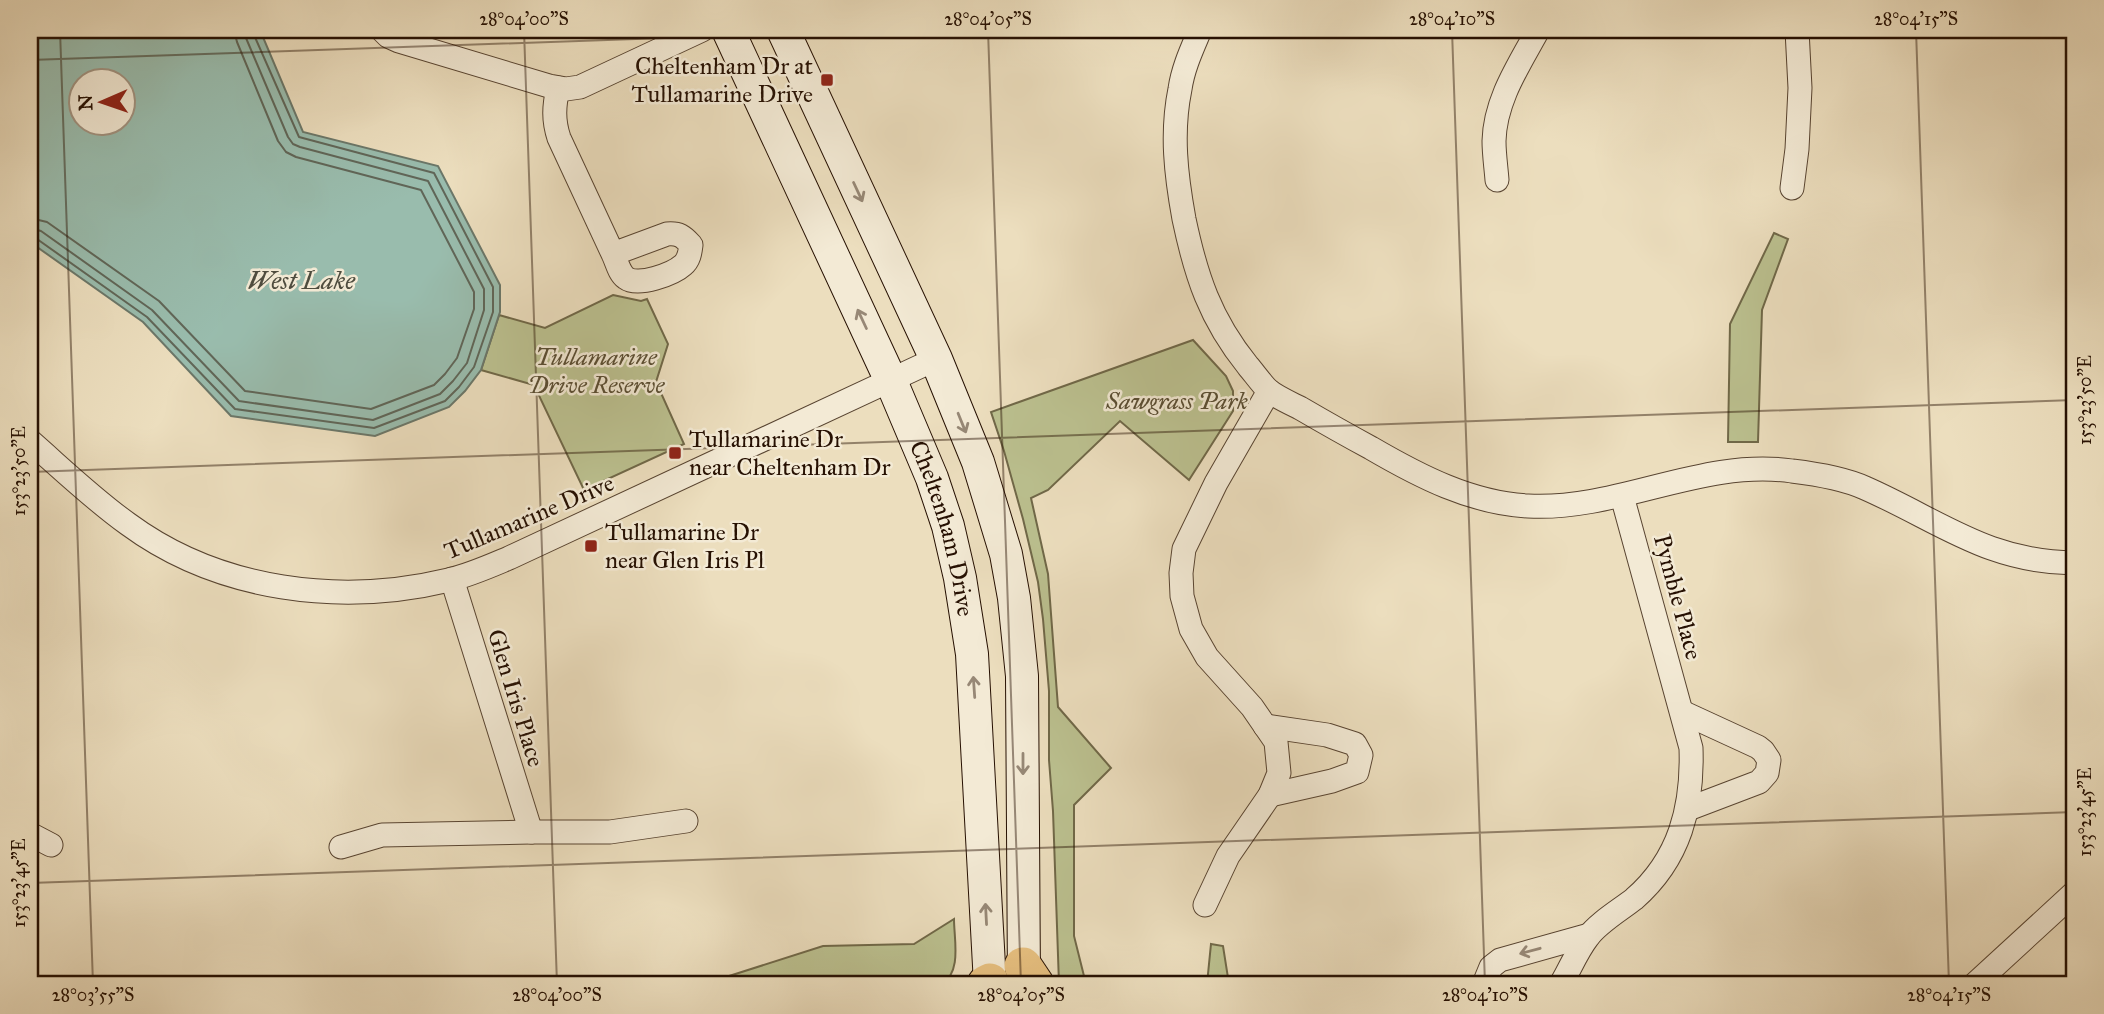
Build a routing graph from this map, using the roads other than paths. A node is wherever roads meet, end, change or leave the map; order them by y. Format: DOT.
graph roads {
  1 [pos="382,30"];
  2 [pos="702,30"];
  3 [pos="727,30"];
  4 [pos="783,30"];
  5 [pos="1200,30"];
  6 [pos="1538,30"];
  7 [pos="1797,30"];
  8 [pos="558,88"];
  9 [pos="1497,180"];
  10 [pos="1792,188"];
  11 [pos="613,254"];
  12 [pos="936,359"];
  13 [pos="891,381"];
  14 [pos="1269,391"];
  15 [pos="30,441"];
  16 [pos="1622,496"];
  17 [pos="2074,563"];
  18 [pos="452,579"];
  19 [pos="1682,712"];
  20 [pos="1265,726"];
  21 [pos="1270,794"];
  22 [pos="1688,809"];
  23 [pos="687,821"];
  24 [pos="530,832"];
  25 [pos="30,834"];
  26 [pos="51,845"];
  27 [pos="341,847"];
  28 [pos="2074,893"];
  29 [pos="1205,905"];
  30 [pos="1588,935"];
  31 [pos="1008,981"];
  32 [pos="1485,984"];
  33 [pos="1561,984"];
  34 [pos="1975,984"];
  1 -- 8 [label="street"];
  2 -- 8 [label="street"];
  13 -- 3 [label="main road, Cheltenham Drive, one-way"];
  4 -- 12 [label="main road, Cheltenham Drive, one-way"];
  5 -- 14 [label="street"];
  6 -- 9 [label="street"];
  7 -- 10 [label="street"];
  8 -- 11 [label="street"];
  12 -- 13 [label="street, Tullamarine Drive"];
  12 -- 31 [label="main road, Cheltenham Drive, one-way"];
  13 -- 18 [label="street, Tullamarine Drive"];
  31 -- 13 [label="main road, Cheltenham Drive, one-way"];
  14 -- 16 [label="street"];
  14 -- 20 [label="street"];
  15 -- 18 [label="street, Tullamarine Drive"];
  16 -- 17 [label="street"];
  16 -- 19 [label="street, Pymble Place"];
  18 -- 24 [label="street, Glen Iris Place"];
  19 -- 22 [label="street, Pymble Place"];
  19 -- 22 [label="street"];
  20 -- 21 [label="street"];
  20 -- 21 [label="street"];
  21 -- 29 [label="street"];
  22 -- 30 [label="street, Pymble Place"];
  23 -- 24 [label="street"];
  24 -- 27 [label="street"];
  25 -- 26 [label="street"];
  28 -- 34 [label="street"];
  30 -- 32 [label="street, Pymble Place, one-way"];
  30 -- 33 [label="street, Pymble Place"];
}
